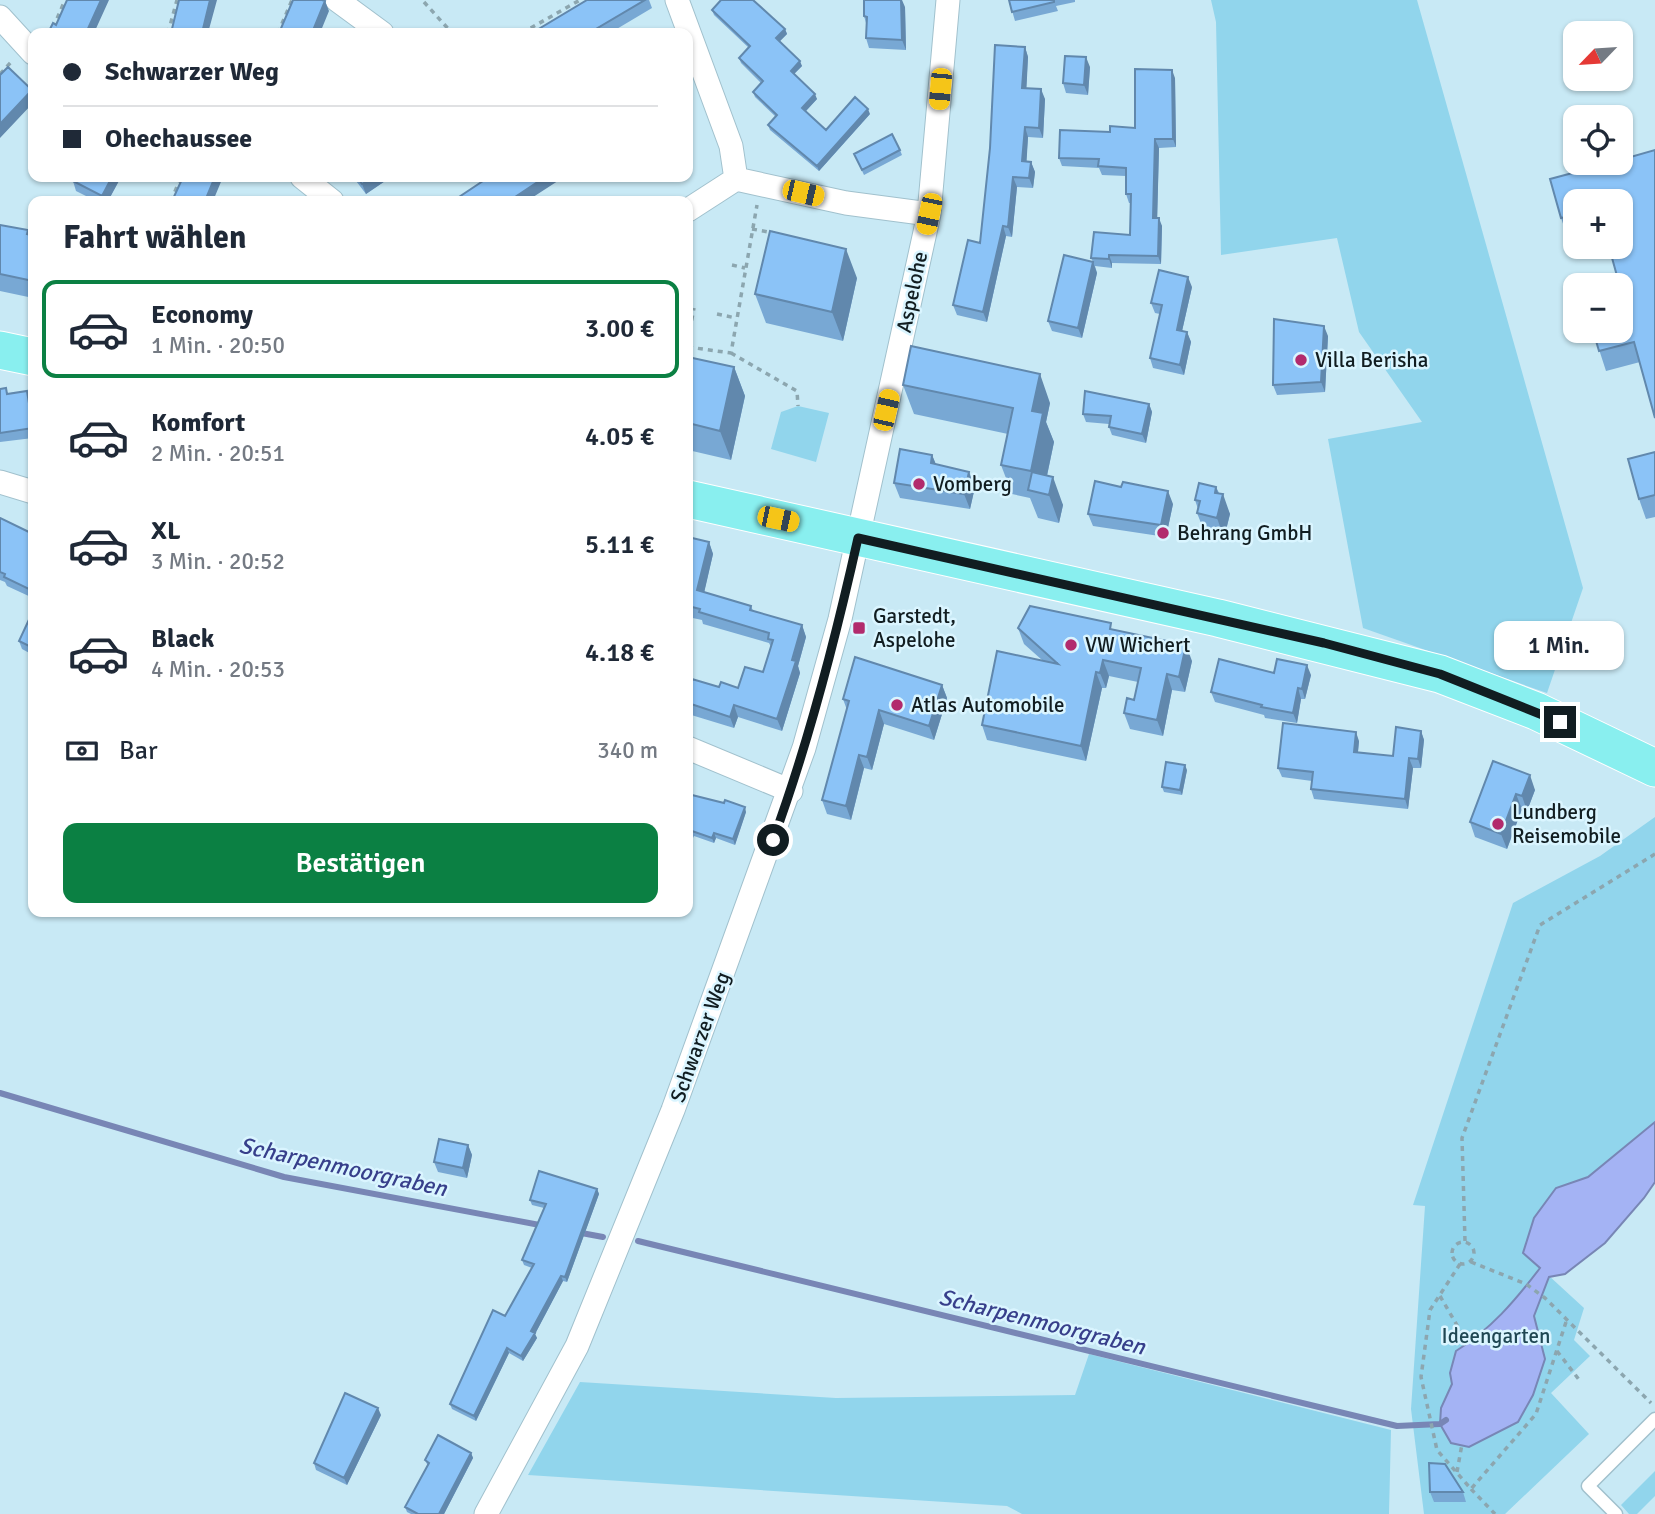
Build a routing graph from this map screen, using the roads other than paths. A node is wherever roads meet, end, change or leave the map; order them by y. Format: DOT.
graph roads {
  1 [pos="337,0"];
  2 [pos="677,0"];
  3 [pos="948,0"];
  4 [pos="0,17"];
  5 [pos="375,28"];
  6 [pos="687,28"];
  7 [pos="693,43"];
  8 [pos="28,48"];
  9 [pos="736,179"];
  10 [pos="308,182"];
  11 [pos="326,196"];
  12 [pos="693,207"];
  13 [pos="929,214"];
  14 [pos="0,350"];
  15 [pos="28,356"];
  16 [pos="0,482"];
  17 [pos="28,490"];
  18 [pos="693,500"];
  19 [pos="858,538"];
  20 [pos="693,750"];
  21 [pos="1655,768"];
  22 [pos="791,791"];
  23 [pos="1655,1419"];
  24 [pos="486,1514"];
  25 [pos="1616,1514"];
  1 -- 5 [label="street"];
  2 -- 6 [label="street"];
  3 -- 13 [label="street, Aspelohe"];
  4 -- 8 [label="street"];
  7 -- 9 [label="street"];
  9 -- 12 [label="street"];
  9 -- 13 [label="street"];
  10 -- 11 [label="street"];
  13 -- 19 [label="street, Aspelohe"];
  14 -- 15 [label="main road"];
  16 -- 17 [label="street"];
  18 -- 19 [label="main road"];
  19 -- 21 [label="main road"];
  19 -- 22 [label="street, Schwarzer Weg"];
  20 -- 22 [label="street"];
  22 -- 24 [label="street, Schwarzer Weg"];
  23 -- 25 [label="lane"];
}
